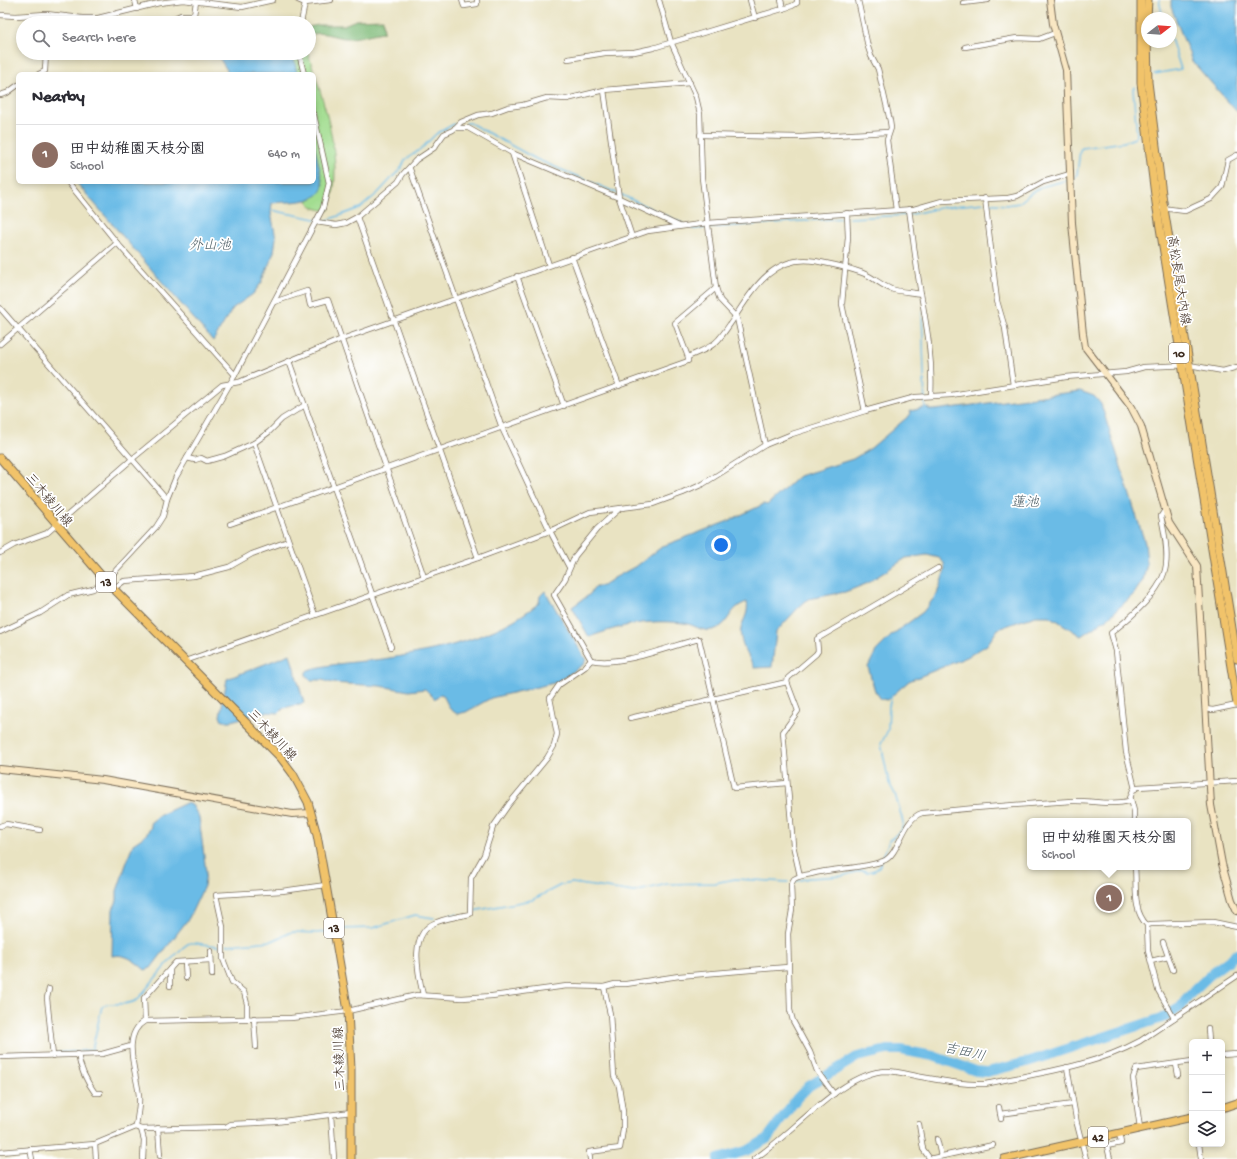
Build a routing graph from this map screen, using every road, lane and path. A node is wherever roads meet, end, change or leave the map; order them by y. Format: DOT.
graph roads {
  1 [pos="135,0"];
  2 [pos="273,0"];
  3 [pos="298,0"];
  4 [pos="331,0"];
  5 [pos="462,0"];
  6 [pos="476,0"];
  7 [pos="659,0"];
  8 [pos="750,0"];
  9 [pos="781,0"];
  10 [pos="797,0"];
  11 [pos="858,0"];
  12 [pos="988,0"];
  13 [pos="1050,0"];
  14 [pos="1141,0"];
  15 [pos="1148,0"];
  16 [pos="151,2"];
  17 [pos="196,2"];
  18 [pos="224,2"];
  19 [pos="305,3"];
  20 [pos="962,3"];
  21 [pos="138,9"];
  22 [pos="783,9"];
  23 [pos="1147,12"];
  24 [pos="0,15"];
  25 [pos="51,15"];
  26 [pos="61,16"];
  27 [pos="107,16"];
  28 [pos="179,16"];
  29 [pos="302,16"];
  30 [pos="755,18"];
  31 [pos="1055,33"];
  32 [pos="671,42"];
  33 [pos="966,47"];
  34 [pos="1147,48"];
  35 [pos="568,59"];
  36 [pos="46,60"];
  37 [pos="301,60"];
  38 [pos="43,72"];
  39 [pos="304,72"];
  40 [pos="690,83"];
  41 [pos="16,86"];
  42 [pos="604,90"];
  43 [pos="0,95"];
  44 [pos="316,124"];
  45 [pos="455,128"];
  46 [pos="888,132"];
  47 [pos="700,135"];
  48 [pos="512,153"];
  49 [pos="1237,155"];
  50 [pos="410,169"];
  51 [pos="1070,174"];
  52 [pos="70,184"];
  53 [pos="619,198"];
  54 [pos="985,198"];
  55 [pos="1162,208"];
  56 [pos="909,209"];
  57 [pos="896,210"];
  58 [pos="848,213"];
  59 [pos="357,217"];
  60 [pos="316,222"];
  61 [pos="708,223"];
  62 [pos="680,227"];
  63 [pos="632,237"];
  64 [pos="117,243"];
  65 [pos="572,257"];
  66 [pos="549,265"];
  67 [pos="846,267"];
  68 [pos="517,276"];
  69 [pos="716,288"];
  70 [pos="919,293"];
  71 [pos="456,298"];
  72 [pos="274,302"];
  73 [pos="0,308"];
  74 [pos="735,314"];
  75 [pos="394,320"];
  76 [pos="18,329"];
  77 [pos="342,339"];
  78 [pos="0,344"];
  79 [pos="688,357"];
  80 [pos="289,361"];
  81 [pos="1185,366"];
  82 [pos="1237,368"];
  83 [pos="1103,373"];
  84 [pos="235,376"];
  85 [pos="230,382"];
  86 [pos="1013,385"];
  87 [pos="619,386"];
  88 [pos="930,395"];
  89 [pos="305,405"];
  90 [pos="564,406"];
  91 [pos="866,411"];
  92 [pos="502,428"];
  93 [pos="254,443"];
  94 [pos="765,446"];
  95 [pos="440,449"];
  96 [pos="0,458"];
  97 [pos="187,458"];
  98 [pos="131,460"];
  99 [pos="388,468"];
  100 [pos="334,487"];
  101 [pos="167,499"];
  102 [pos="277,507"];
  103 [pos="619,509"];
  104 [pos="1165,510"];
  105 [pos="230,524"];
  106 [pos="56,525"];
  107 [pos="550,531"];
  108 [pos="288,541"];
  109 [pos="0,553"];
  110 [pos="478,558"];
  111 [pos="569,567"];
  112 [pos="938,568"];
  113 [pos="424,577"];
  114 [pos="106,582"];
  115 [pos="113,589"];
  116 [pos="372,595"];
  117 [pos="315,615"];
  118 [pos="0,632"];
  119 [pos="390,647"];
  120 [pos="591,660"];
  121 [pos="1237,660"];
  122 [pos="185,661"];
  123 [pos="787,682"];
  124 [pos="713,699"];
  125 [pos="1237,705"];
  126 [pos="1205,709"];
  127 [pos="630,718"];
  128 [pos="0,769"];
  129 [pos="1237,781"];
  130 [pos="787,783"];
  131 [pos="1209,783"];
  132 [pos="1135,789"];
  133 [pos="1131,799"];
  134 [pos="311,813"];
  135 [pos="1134,818"];
  136 [pos="0,826"];
  137 [pos="40,830"];
  138 [pos="1135,870"];
  139 [pos="800,876"];
  140 [pos="326,885"];
  141 [pos="1237,911"];
  142 [pos="1147,925"];
  143 [pos="1237,927"];
  144 [pos="1163,942"];
  145 [pos="211,951"];
  146 [pos="1168,957"];
  147 [pos="211,960"];
  148 [pos="1151,961"];
  149 [pos="185,962"];
  150 [pos="788,967"];
  151 [pos="170,969"];
  152 [pos="1173,970"];
  153 [pos="212,975"];
  154 [pos="1237,976"];
  155 [pos="186,978"];
  156 [pos="170,986"];
  157 [pos="604,987"];
  158 [pos="49,989"];
  159 [pos="423,995"];
  160 [pos="348,1011"];
  161 [pos="1173,1017"];
  162 [pos="247,1018"];
  163 [pos="254,1018"];
  164 [pos="145,1021"];
  165 [pos="1208,1028"];
  166 [pos="1209,1039"];
  167 [pos="131,1046"];
  168 [pos="256,1047"];
  169 [pos="78,1054"];
  170 [pos="1237,1054"];
  171 [pos="1225,1055"];
  172 [pos="53,1056"];
  173 [pos="0,1057"];
  174 [pos="1189,1062"];
  175 [pos="1176,1064"];
  176 [pos="1067,1067"];
  177 [pos="1178,1075"];
  178 [pos="833,1092"];
  179 [pos="100,1093"];
  180 [pos="1237,1103"];
  181 [pos="1073,1104"];
  182 [pos="999,1107"];
  183 [pos="1225,1107"];
  184 [pos="351,1112"];
  185 [pos="1000,1114"];
  186 [pos="331,1115"];
  187 [pos="1189,1118"];
  188 [pos="1001,1119"];
  189 [pos="919,1124"];
  190 [pos="138,1128"];
  191 [pos="158,1128"];
  192 [pos="1140,1128"];
  193 [pos="1119,1133"];
  194 [pos="938,1139"];
  195 [pos="1081,1141"];
  196 [pos="95,1144"];
  197 [pos="993,1145"];
  198 [pos="1199,1147"];
  199 [pos="30,1149"];
  200 [pos="0,1152"];
  201 [pos="160,1156"];
  202 [pos="941,1156"];
  203 [pos="32,1159"];
  204 [pos="96,1159"];
  205 [pos="143,1159"];
  206 [pos="334,1159"];
  207 [pos="351,1159"];
  208 [pos="590,1159"];
  209 [pos="754,1159"];
  210 [pos="929,1159"];
  211 [pos="1004,1159"];
  212 [pos="1086,1159"];
  213 [pos="1110,1159"];
  214 [pos="1201,1159"];
  1 -- 21 [label="street"];
  2 -- 18 [label="street"];
  3 -- 19 [label="street"];
  4 -- 19 [label="street"];
  5 -- 6 [label="street"];
  7 -- 32 [label="street"];
  8 -- 30 [label="street"];
  9 -- 22 [label="street"];
  10 -- 22 [label="street"];
  11 -- 46 [label="street"];
  12 -- 20 [label="street"];
  13 -- 31 [label="street"];
  14 -- 81 [label="main road, 高松長尾大内線 / 10"];
  15 -- 23 [label="main road"];
  16 -- 17 [label="street"];
  16 -- 21 [label="street"];
  17 -- 18 [label="street"];
  17 -- 28 [label="street"];
  19 -- 29 [label="street"];
  21 -- 27 [label="street"];
  22 -- 30 [label="street"];
  24 -- 25 [label="street"];
  25 -- 26 [label="street"];
  30 -- 32 [label="street"];
  31 -- 33 [label="street"];
  31 -- 51 [label="street"];
  32 -- 35 [label="street"];
  32 -- 40 [label="street"];
  34 -- 55 [label="main road, 高松長尾大内線 / 10"];
  36 -- 38 [label="street"];
  37 -- 39 [label="street"];
  40 -- 42 [label="street"];
  40 -- 47 [label="street"];
  41 -- 43 [label="street"];
  42 -- 45 [label="street"];
  42 -- 53 [label="street"];
  44 -- 60 [label="street"];
  45 -- 48 [label="street"];
  45 -- 50 [label="street"];
  46 -- 47 [label="street"];
  46 -- 57 [label="street"];
  47 -- 61 [label="street"];
  48 -- 53 [label="street"];
  48 -- 66 [label="street"];
  49 -- 55 [label="street"];
  50 -- 59 [label="street"];
  50 -- 71 [label="street"];
  51 -- 54 [label="street"];
  51 -- 83 [label="street"];
  52 -- 64 [label="street"];
  53 -- 62 [label="street"];
  53 -- 63 [label="street"];
  54 -- 56 [label="street"];
  54 -- 86 [label="street"];
  55 -- 81 [label="main road, 高松長尾大内線 / 10"];
  56 -- 57 [label="street"];
  56 -- 70 [label="street"];
  57 -- 58 [label="street"];
  58 -- 61 [label="street"];
  58 -- 67 [label="street"];
  59 -- 60 [label="street"];
  59 -- 75 [label="street"];
  60 -- 72 [label="street"];
  61 -- 62 [label="street"];
  61 -- 69 [label="street"];
  62 -- 63 [label="street"];
  63 -- 65 [label="street"];
  64 -- 76 [label="street"];
  64 -- 84 [label="street"];
  65 -- 66 [label="street"];
  65 -- 87 [label="street"];
  66 -- 68 [label="street"];
  67 -- 70 [label="street"];
  67 -- 74 [label="street"];
  67 -- 91 [label="street"];
  68 -- 71 [label="street"];
  68 -- 90 [label="street"];
  69 -- 74 [label="street"];
  69 -- 79 [label="street"];
  70 -- 88 [label="street"];
  71 -- 75 [label="street"];
  71 -- 92 [label="street"];
  72 -- 77 [label="street"];
  72 -- 84 [label="street"];
  73 -- 76 [label="street"];
  74 -- 79 [label="street"];
  74 -- 94 [label="street"];
  75 -- 77 [label="street"];
  75 -- 95 [label="street"];
  76 -- 78 [label="street"];
  76 -- 98 [label="street"];
  77 -- 80 [label="street"];
  77 -- 99 [label="street"];
  79 -- 87 [label="street"];
  80 -- 85 [label="street"];
  80 -- 89 [label="street"];
  81 -- 82 [label="street"];
  81 -- 83 [label="street"];
  81 -- 121 [label="main road, 高松長尾大内線 / 10"];
  81 -- 125 [label="main road, 高松長尾大内線 / 10"];
  83 -- 86 [label="street"];
  83 -- 104 [label="street"];
  84 -- 85 [label="street"];
  85 -- 97 [label="street"];
  85 -- 98 [label="street"];
  86 -- 88 [label="street"];
  87 -- 90 [label="street"];
  88 -- 91 [label="street"];
  89 -- 93 [label="street"];
  89 -- 100 [label="street"];
  90 -- 92 [label="street"];
  91 -- 94 [label="street"];
  92 -- 95 [label="street"];
  92 -- 107 [label="street"];
  93 -- 97 [label="street"];
  93 -- 102 [label="street"];
  94 -- 103 [label="street"];
  95 -- 99 [label="street"];
  95 -- 110 [label="street"];
  96 -- 106 [label="main road, 三木綾川線 / 13"];
  97 -- 101 [label="street"];
  98 -- 101 [label="street"];
  98 -- 106 [label="street"];
  99 -- 100 [label="street"];
  99 -- 113 [label="street"];
  100 -- 102 [label="street"];
  100 -- 116 [label="street"];
  101 -- 114 [label="street"];
  102 -- 105 [label="street"];
  102 -- 108 [label="street"];
  103 -- 107 [label="street"];
  103 -- 111 [label="street"];
  104 -- 126 [label="street"];
  104 -- 132 [label="street"];
  106 -- 109 [label="street"];
  106 -- 114 [label="main road, 三木綾川線 / 13"];
  107 -- 110 [label="street"];
  107 -- 111 [label="street"];
  108 -- 115 [label="street"];
  108 -- 117 [label="street"];
  110 -- 113 [label="street"];
  111 -- 120 [label="street"];
  112 -- 123 [label="street"];
  113 -- 116 [label="street"];
  114 -- 115 [label="main road, 三木綾川線 / 13"];
  114 -- 118 [label="street"];
  115 -- 122 [label="main road, 三木綾川線 / 13"];
  116 -- 117 [label="street"];
  116 -- 119 [label="street"];
  117 -- 122 [label="street"];
  120 -- 124 [label="street"];
  120 -- 159 [label="street"];
  122 -- 134 [label="main road, 三木綾川線 / 13"];
  123 -- 124 [label="street"];
  123 -- 130 [label="street"];
  124 -- 127 [label="street"];
  124 -- 130 [label="street"];
  125 -- 126 [label="street"];
  126 -- 131 [label="street"];
  128 -- 134 [label="street"];
  129 -- 131 [label="street"];
  130 -- 139 [label="street"];
  131 -- 132 [label="street"];
  131 -- 141 [label="street"];
  132 -- 133 [label="street"];
  133 -- 135 [label="street"];
  133 -- 139 [label="street"];
  134 -- 140 [label="main road, 三木綾川線 / 13"];
  136 -- 137 [label="street"];
  138 -- 142 [label="street"];
  139 -- 150 [label="street"];
  140 -- 160 [label="main road, 三木綾川線 / 13"];
  140 -- 162 [label="street"];
  142 -- 143 [label="street"];
  142 -- 148 [label="street"];
  144 -- 146 [label="street"];
  145 -- 147 [label="street"];
  146 -- 148 [label="street"];
  146 -- 152 [label="street"];
  147 -- 149 [label="street"];
  147 -- 153 [label="street"];
  148 -- 161 [label="street"];
  149 -- 151 [label="street"];
  149 -- 155 [label="street"];
  150 -- 157 [label="street"];
  150 -- 178 [label="street"];
  151 -- 156 [label="street"];
  151 -- 164 [label="street"];
  154 -- 161 [label="street"];
  157 -- 159 [label="street"];
  157 -- 208 [label="street"];
  158 -- 172 [label="street"];
  159 -- 160 [label="street"];
  160 -- 163 [label="street"];
  160 -- 184 [label="main road, 三木綾川線 / 13"];
  161 -- 176 [label="street"];
  162 -- 163 [label="street"];
  162 -- 164 [label="street"];
  163 -- 168 [label="street"];
  164 -- 167 [label="street"];
  165 -- 166 [label="street"];
  167 -- 169 [label="street"];
  167 -- 190 [label="street"];
  169 -- 172 [label="street"];
  169 -- 179 [label="street"];
  170 -- 171 [label="street"];
  172 -- 173 [label="street"];
  174 -- 175 [label="street"];
  175 -- 177 [label="street"];
  175 -- 192 [label="street"];
  176 -- 178 [label="street"];
  176 -- 181 [label="street"];
  178 -- 209 [label="street"];
  180 -- 183 [label="main road"];
  181 -- 185 [label="street"];
  181 -- 195 [label="street"];
  182 -- 185 [label="street"];
  184 -- 186 [label="street"];
  184 -- 207 [label="main road, 三木綾川線 / 13"];
  185 -- 188 [label="street"];
  186 -- 191 [label="street"];
  186 -- 206 [label="street"];
  187 -- 192 [label="main road, 42"];
  189 -- 210 [label="street"];
  190 -- 191 [label="street"];
  190 -- 196 [label="street"];
  190 -- 205 [label="street"];
  191 -- 201 [label="street"];
  192 -- 193 [label="main road, 42"];
  193 -- 195 [label="main road, 42"];
  193 -- 213 [label="street"];
  194 -- 202 [label="street"];
  195 -- 211 [label="main road, 42"];
  195 -- 212 [label="street"];
  196 -- 199 [label="street"];
  196 -- 204 [label="street"];
  197 -- 202 [label="street"];
  198 -- 214 [label="street"];
  199 -- 200 [label="street"];
  199 -- 203 [label="street"];
  202 -- 210 [label="street"];
}
